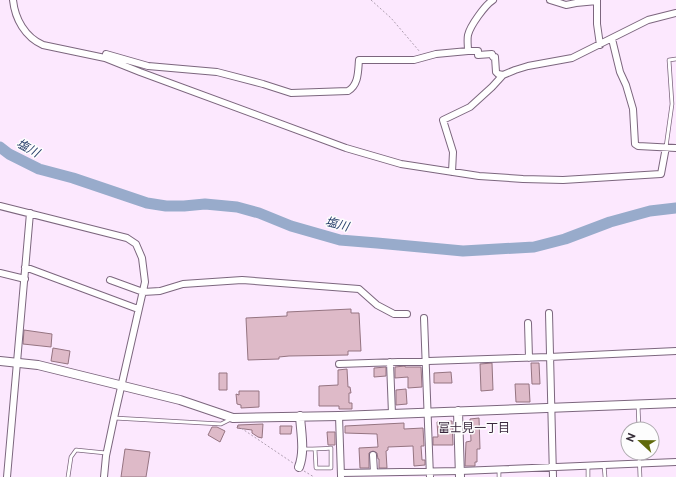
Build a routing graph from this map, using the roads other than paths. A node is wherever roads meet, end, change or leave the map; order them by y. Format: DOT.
graph roads {
  1 [pos="13,0"];
  2 [pos="493,0"];
  3 [pos="550,0"];
  4 [pos="597,1"];
  5 [pos="676,13"];
  6 [pos="612,39"];
  7 [pos="600,45"];
  8 [pos="77,52"];
  9 [pos="468,52"];
  10 [pos="676,59"];
  11 [pos="503,75"];
  12 [pos="666,147"];
  13 [pos="676,148"];
  14 [pos="452,172"];
  15 [pos="0,206"];
  16 [pos="30,213"];
  17 [pos="25,267"];
  18 [pos="0,273"];
  19 [pos="24,279"];
  20 [pos="110,280"];
  21 [pos="143,292"];
  22 [pos="138,309"];
  23 [pos="549,313"];
  24 [pos="407,314"];
  25 [pos="424,318"];
  26 [pos="528,323"];
  27 [pos="676,351"];
  28 [pos="549,357"];
  29 [pos="529,358"];
  30 [pos="0,361"];
  31 [pos="426,361"];
  32 [pos="390,362"];
  33 [pos="17,363"];
  34 [pos="339,364"];
  35 [pos="122,385"];
  36 [pos="676,403"];
  37 [pos="638,405"];
  38 [pos="551,408"];
  39 [pos="458,411"];
  40 [pos="428,412"];
  41 [pos="392,414"];
  42 [pos="300,416"];
  43 [pos="339,416"];
  44 [pos="114,418"];
  45 [pos="233,418"];
  46 [pos="638,421"];
  47 [pos="302,449"];
  48 [pos="315,449"];
  49 [pos="106,453"];
  50 [pos="373,455"];
  51 [pos="676,462"];
  52 [pos="639,463"];
  53 [pos="588,465"];
  54 [pos="604,465"];
  55 [pos="299,467"];
  56 [pos="552,467"];
  57 [pos="499,469"];
  58 [pos="374,472"];
  59 [pos="430,474"];
  60 [pos="460,474"];
  61 [pos="341,475"];
  62 [pos="7,477"];
  63 [pos="68,477"];
  64 [pos="104,477"];
  65 [pos="499,477"];
  66 [pos="553,477"];
  67 [pos="588,477"];
  68 [pos="605,477"];
  69 [pos="640,477"];
  1 -- 8 [label="street"];
  2 -- 9 [label="street"];
  3 -- 4 [label="street"];
  4 -- 7 [label="street"];
  5 -- 6 [label="street"];
  6 -- 7 [label="street"];
  6 -- 12 [label="street"];
  7 -- 11 [label="street"];
  8 -- 9 [label="street"];
  8 -- 14 [label="street"];
  9 -- 11 [label="street"];
  10 -- 12 [label="lane"];
  11 -- 14 [label="street"];
  12 -- 13 [label="street"];
  12 -- 14 [label="street"];
  15 -- 16 [label="street"];
  16 -- 17 [label="street"];
  16 -- 21 [label="street"];
  17 -- 19 [label="street"];
  17 -- 22 [label="street"];
  18 -- 19 [label="street"];
  19 -- 33 [label="street"];
  20 -- 21 [label="street"];
  21 -- 22 [label="street"];
  21 -- 24 [label="street"];
  22 -- 35 [label="street"];
  23 -- 28 [label="street"];
  25 -- 31 [label="street"];
  26 -- 29 [label="street"];
  27 -- 28 [label="street"];
  28 -- 29 [label="street"];
  28 -- 38 [label="street"];
  29 -- 31 [label="street"];
  30 -- 33 [label="street"];
  31 -- 32 [label="street"];
  31 -- 40 [label="street"];
  32 -- 34 [label="street"];
  32 -- 41 [label="street"];
  33 -- 35 [label="street"];
  33 -- 62 [label="street"];
  35 -- 44 [label="street"];
  35 -- 45 [label="street"];
  36 -- 37 [label="street"];
  37 -- 38 [label="street"];
  37 -- 46 [label="lane"];
  38 -- 39 [label="street"];
  38 -- 56 [label="street"];
  39 -- 40 [label="street"];
  39 -- 60 [label="street"];
  40 -- 41 [label="street"];
  40 -- 59 [label="street"];
  41 -- 43 [label="street"];
  42 -- 43 [label="street"];
  42 -- 45 [label="street"];
  42 -- 47 [label="street"];
  43 -- 61 [label="street"];
  44 -- 45 [label="lane"];
  44 -- 49 [label="street"];
  47 -- 48 [label="lane"];
  47 -- 55 [label="street"];
  48 -- 48 [label="lane"];
  49 -- 63 [label="lane"];
  49 -- 64 [label="street"];
  50 -- 58 [label="street"];
  51 -- 52 [label="street"];
  52 -- 54 [label="street"];
  52 -- 69 [label="lane"];
  53 -- 54 [label="street"];
  53 -- 56 [label="street"];
  53 -- 67 [label="lane"];
  54 -- 68 [label="lane"];
  56 -- 57 [label="street"];
  56 -- 66 [label="street"];
  57 -- 60 [label="street"];
  57 -- 65 [label="lane"];
  58 -- 59 [label="street"];
  58 -- 61 [label="street"];
  59 -- 60 [label="street"];
}
